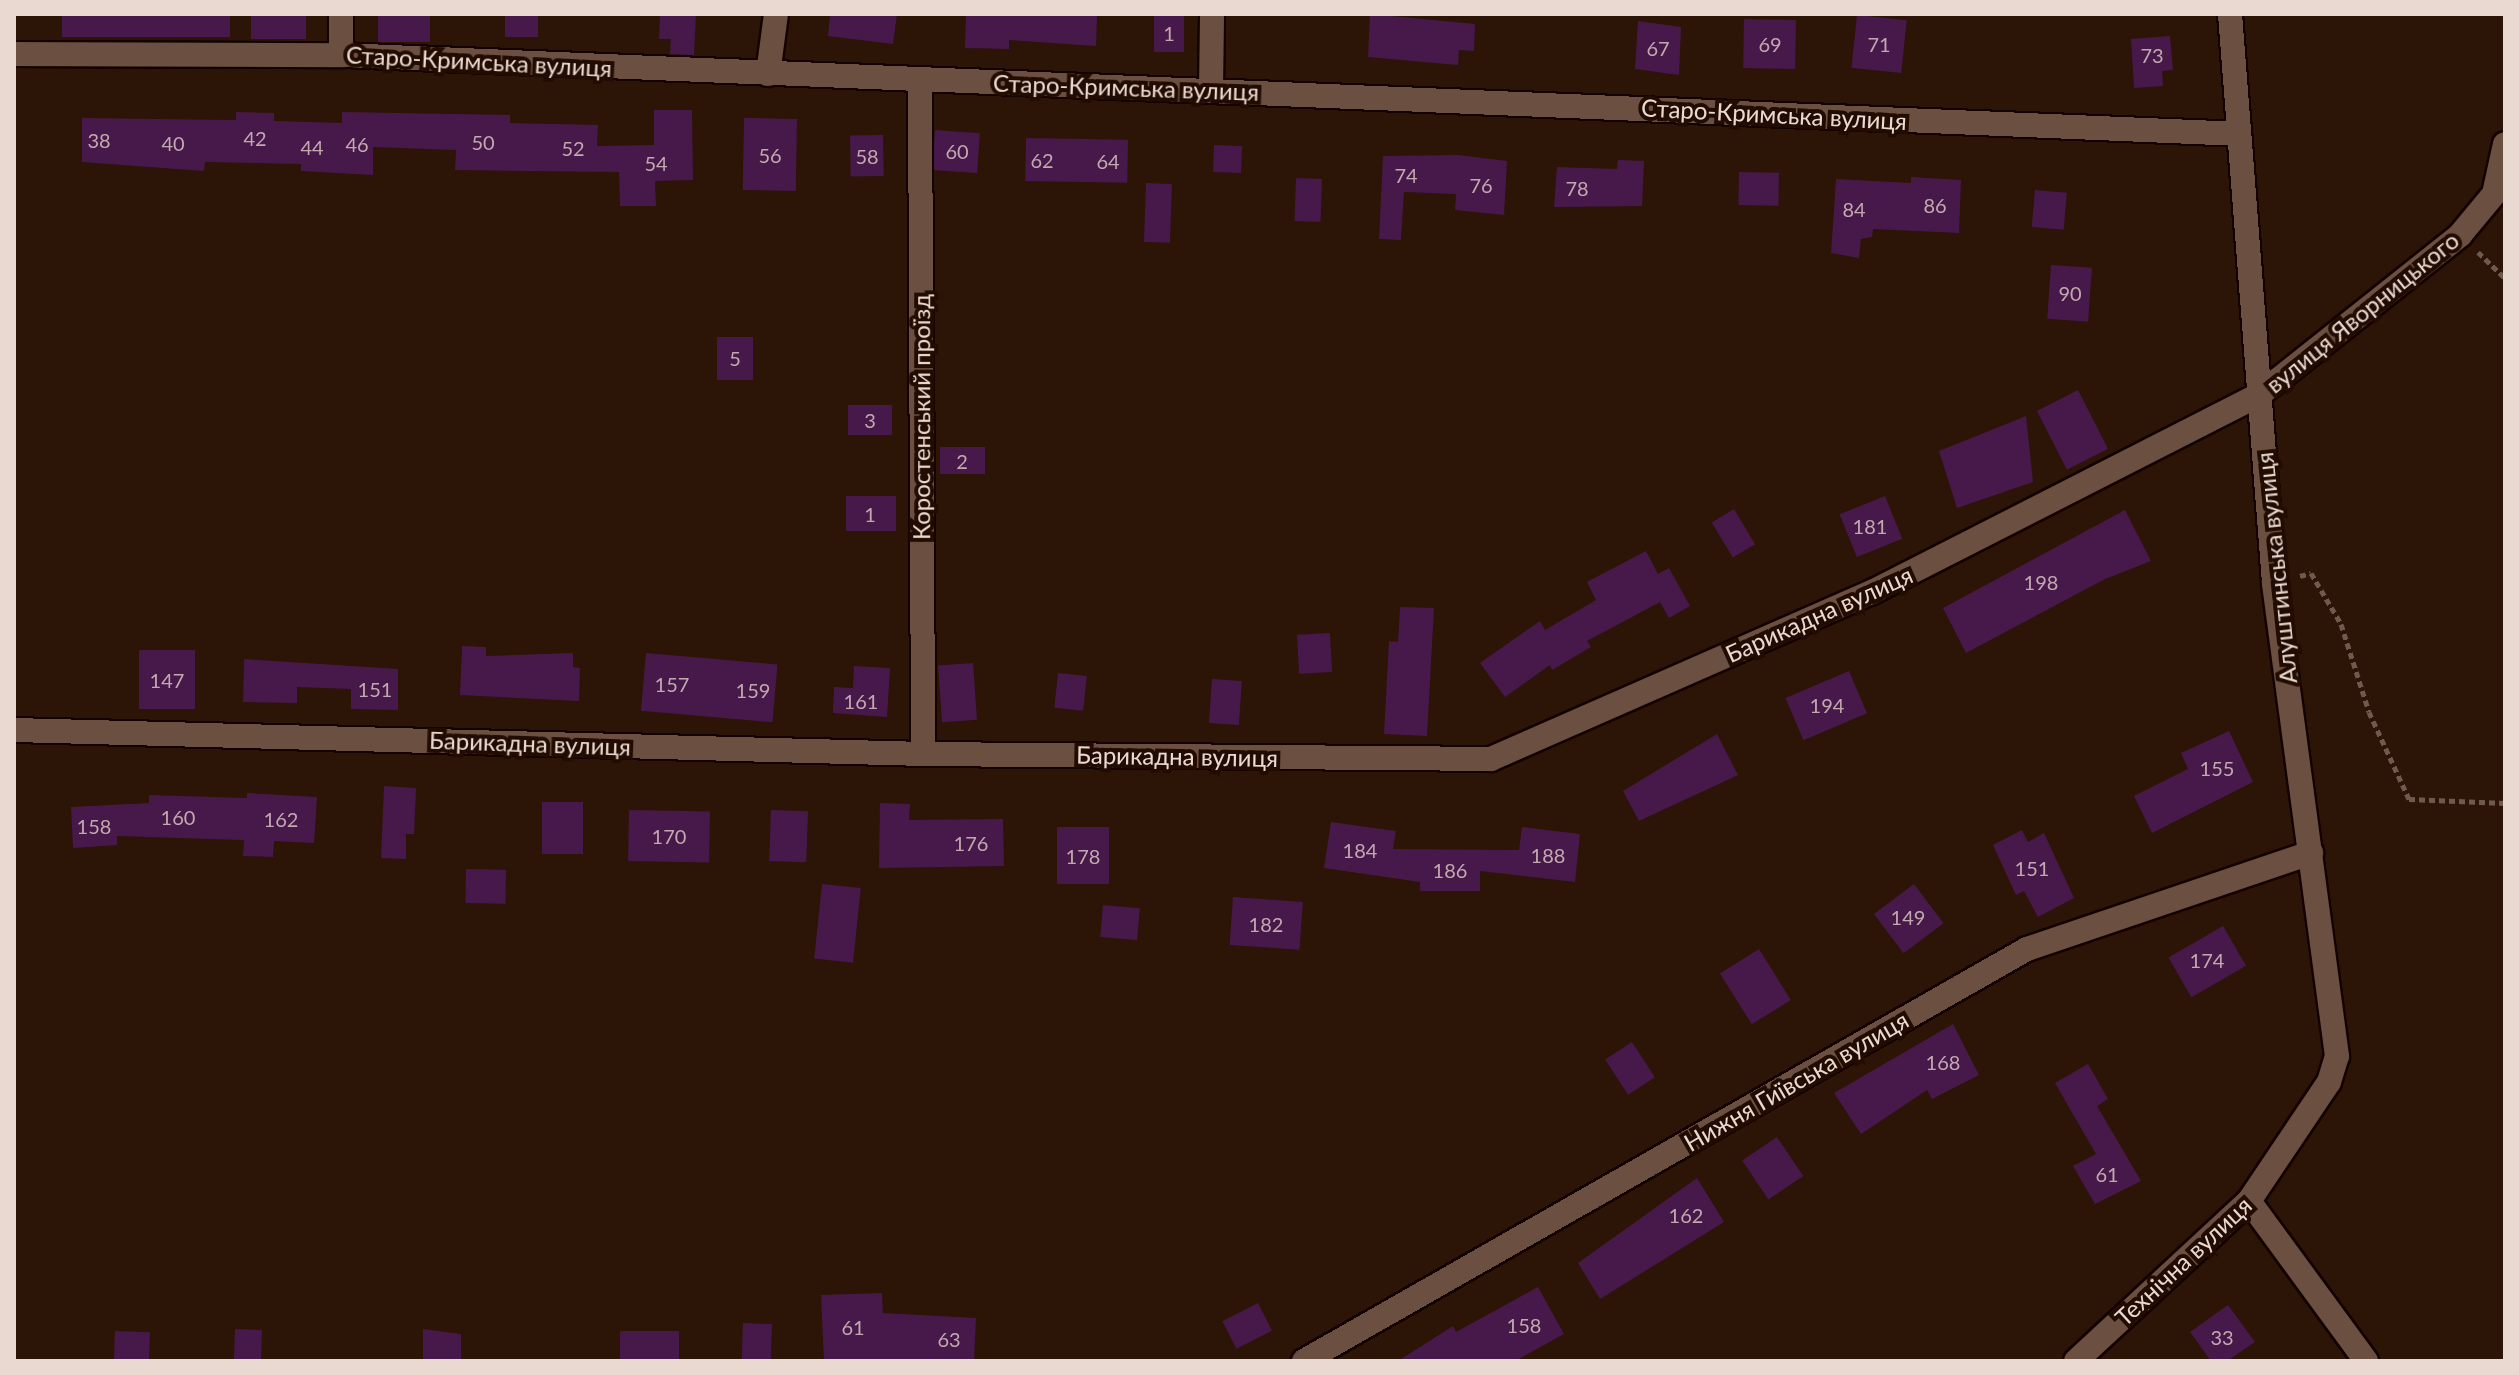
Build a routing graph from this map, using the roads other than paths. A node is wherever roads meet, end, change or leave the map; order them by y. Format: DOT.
graph roads {
  1 [pos="341,14"];
  2 [pos="776,14"];
  3 [pos="1212,14"];
  4 [pos="2230,14"];
  5 [pos="14,54"];
  6 [pos="341,55"];
  7 [pos="768,74"];
  8 [pos="920,80"];
  9 [pos="1211,89"];
  10 [pos="2238,134"];
  11 [pos="2505,144"];
  12 [pos="2500,188"];
  13 [pos="2259,395"];
  14 [pos="14,730"];
  15 [pos="923,754"];
  16 [pos="2311,853"];
  17 [pos="2309,1114"];
  18 [pos="2249,1201"];
  19 [pos="1304,1361"];
  20 [pos="2076,1361"];
  21 [pos="2366,1361"];
  1 -- 6 [label="street"];
  2 -- 7 [label="street"];
  3 -- 9 [label="street"];
  4 -- 10 [label="street, Алуштинська вулиця"];
  5 -- 6 [label="street, Старо-Кримська вулиця"];
  6 -- 7 [label="street, Старо-Кримська вулиця"];
  7 -- 8 [label="street, Старо-Кримська вулиця"];
  8 -- 9 [label="street, Старо-Кримська вулиця"];
  8 -- 15 [label="street, Коростенський проїзд"];
  9 -- 10 [label="street, Старо-Кримська вулиця"];
  10 -- 13 [label="street, Алуштинська вулиця"];
  11 -- 12 [label="street, вулиця Яворницького"];
  12 -- 13 [label="street, вулиця Яворницького"];
  13 -- 15 [label="street, Барикадна вулиця"];
  13 -- 16 [label="street, Алуштинська вулиця"];
  14 -- 15 [label="street, Барикадна вулиця"];
  16 -- 17 [label="street, Алуштинська вулиця"];
  16 -- 19 [label="street, Нижня Гиївська вулиця"];
  17 -- 18 [label="street, Технічна вулиця"];
  18 -- 20 [label="street, Технічна вулиця"];
  18 -- 21 [label="street"];
}
